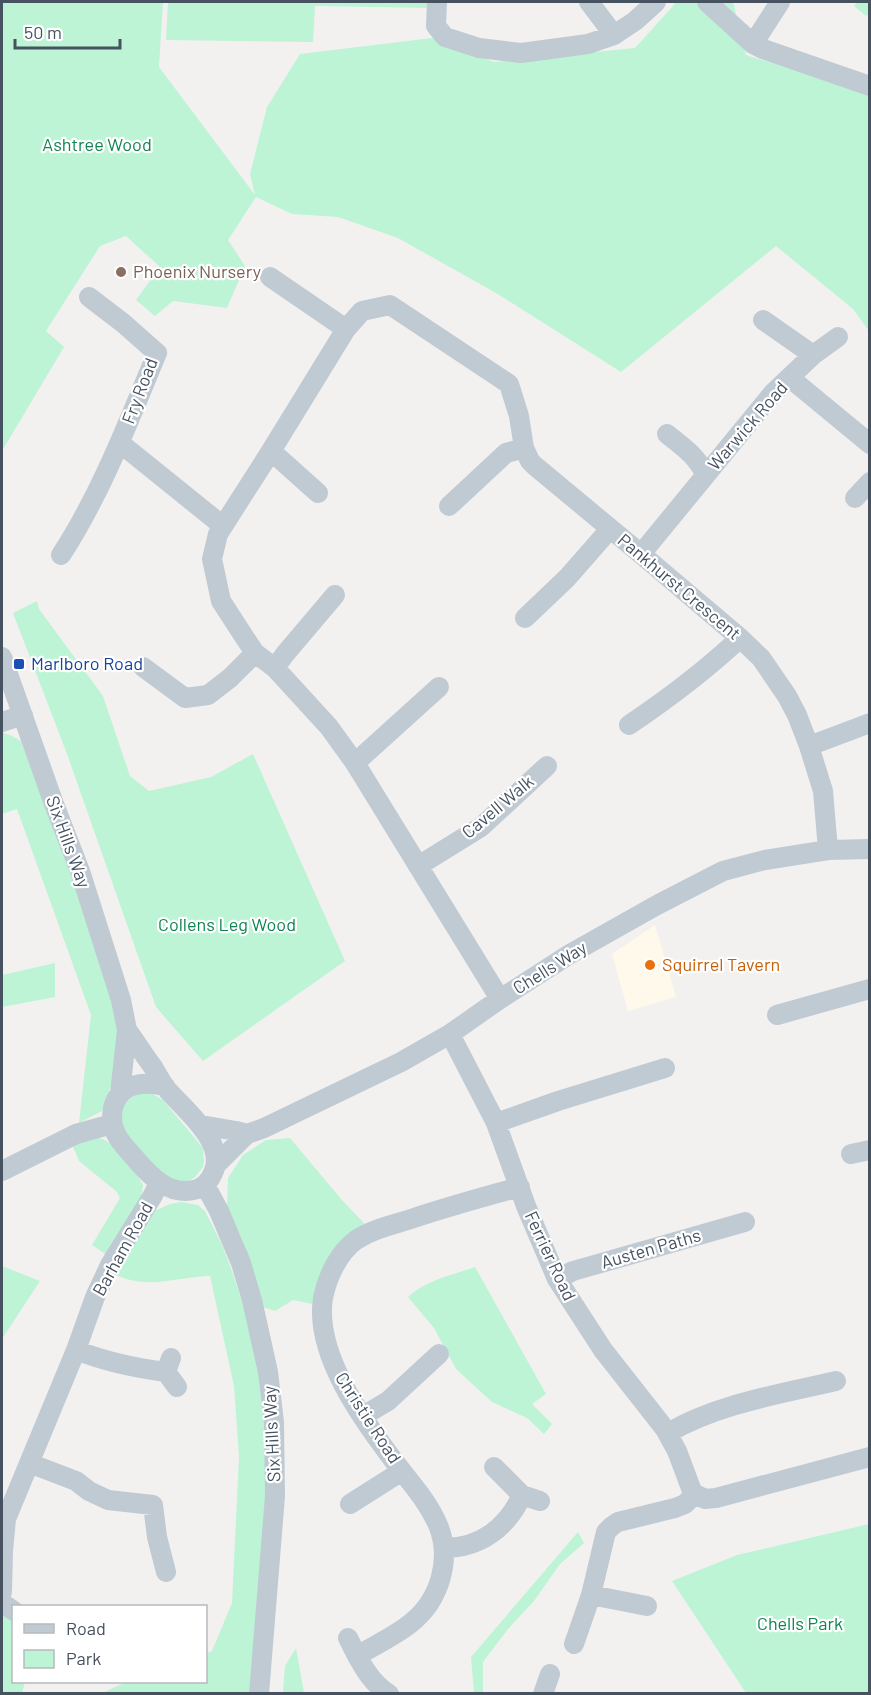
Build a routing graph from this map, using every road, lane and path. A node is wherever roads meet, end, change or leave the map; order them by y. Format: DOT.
graph roads {
  1 [pos="437,2"];
  2 [pos="589,2"];
  3 [pos="656,2"];
  4 [pos="707,2"];
  5 [pos="780,2"];
  6 [pos="614,35"];
  7 [pos="753,44"];
  8 [pos="870,86"];
  9 [pos="270,277"];
  10 [pos="89,297"];
  11 [pos="763,320"];
  12 [pos="346,329"];
  13 [pos="838,337"];
  14 [pos="813,355"];
  15 [pos="790,378"];
  16 [pos="667,434"];
  17 [pos="120,443"];
  18 [pos="870,444"];
  19 [pos="524,448"];
  20 [pos="271,451"];
  21 [pos="705,474"];
  22 [pos="870,482"];
  23 [pos="318,493"];
  24 [pos="855,498"];
  25 [pos="449,506"];
  26 [pos="223,526"];
  27 [pos="610,529"];
  28 [pos="641,554"];
  29 [pos="61,555"];
  30 [pos="335,595"];
  31 [pos="525,618"];
  32 [pos="740,638"];
  33 [pos="255,653"];
  34 [pos="2,657"];
  35 [pos="143,667"];
  36 [pos="275,668"];
  37 [pos="439,687"];
  38 [pos="23,715"];
  39 [pos="2,722"];
  40 [pos="870,723"];
  41 [pos="629,725"];
  42 [pos="809,746"];
  43 [pos="355,763"];
  44 [pos="547,766"];
  45 [pos="870,849"];
  46 [pos="828,850"];
  47 [pos="418,866"];
  48 [pos="870,989"];
  49 [pos="500,999"];
  50 [pos="777,1015"];
  51 [pos="127,1030"];
  52 [pos="450,1034"];
  53 [pos="666,1068"];
  54 [pos="165,1086"];
  55 [pos="120,1093"];
  56 [pos="496,1123"];
  57 [pos="112,1124"];
  58 [pos="201,1125"];
  59 [pos="248,1134"];
  60 [pos="216,1164"];
  61 [pos="2,1171"];
  62 [pos="159,1183"];
  63 [pos="205,1185"];
  64 [pos="520,1187"];
  65 [pos="745,1222"];
  66 [pos="557,1279"];
  67 [pos="76,1350"];
  68 [pos="439,1354"];
  69 [pos="171,1372"];
  70 [pos="836,1381"];
  71 [pos="363,1416"];
  72 [pos="668,1433"];
  73 [pos="870,1457"];
  74 [pos="30,1463"];
  75 [pos="494,1467"];
  76 [pos="402,1471"];
  77 [pos="695,1494"];
  78 [pos="351,1504"];
  79 [pos="444,1548"];
  80 [pos="168,1576"];
  81 [pos="2,1592"];
  82 [pos="591,1595"];
  83 [pos="647,1606"];
  84 [pos="574,1644"];
  85 [pos="550,1674"];
  86 [pos="259,1694"];
  87 [pos="388,1694"];
  88 [pos="543,1694"];
  1 -- 6 [label="street"];
  2 -- 6 [label="street"];
  3 -- 6 [label="street"];
  4 -- 7 [label="street"];
  5 -- 7 [label="street"];
  7 -- 8 [label="street"];
  9 -- 12 [label="street"];
  10 -- 17 [label="street, Fry Road"];
  11 -- 14 [label="street"];
  12 -- 19 [label="street, Pankhurst Crescent"];
  12 -- 20 [label="street, Pankhurst Crescent"];
  13 -- 14 [label="street, Warwick Road"];
  14 -- 15 [label="street, Warwick Road"];
  15 -- 18 [label="street, Warwick Road"];
  15 -- 21 [label="street, Warwick Road"];
  16 -- 21 [label="street, Warwick Road"];
  17 -- 26 [label="street, Fry Road"];
  17 -- 29 [label="street, Fry Road"];
  19 -- 25 [label="street"];
  19 -- 27 [label="street, Pankhurst Crescent"];
  20 -- 23 [label="street"];
  20 -- 26 [label="street, Pankhurst Crescent"];
  21 -- 28 [label="street, Warwick Road"];
  22 -- 24 [label="street"];
  26 -- 33 [label="street, Pankhurst Crescent"];
  27 -- 28 [label="street, Pankhurst Crescent"];
  27 -- 31 [label="street"];
  28 -- 32 [label="street, Pankhurst Crescent"];
  30 -- 36 [label="street"];
  32 -- 41 [label="street"];
  32 -- 42 [label="street, Pankhurst Crescent"];
  33 -- 35 [label="street"];
  33 -- 36 [label="street, Pankhurst Crescent"];
  34 -- 38 [label="street, Six Hills Way"];
  36 -- 43 [label="street, Pankhurst Crescent"];
  37 -- 43 [label="street"];
  38 -- 39 [label="street"];
  38 -- 51 [label="street, Six Hills Way"];
  40 -- 42 [label="street"];
  42 -- 46 [label="street, Pankhurst Crescent"];
  43 -- 47 [label="street, Pankhurst Crescent"];
  44 -- 47 [label="street, Cavell Walk"];
  45 -- 46 [label="street, Chells Way"];
  46 -- 49 [label="street, Chells Way"];
  47 -- 49 [label="street, Pankhurst Crescent"];
  48 -- 50 [label="street"];
  49 -- 52 [label="street, Chells Way"];
  51 -- 54 [label="street, Six Hills Way"];
  51 -- 55 [label="street, Six Hills Way"];
  52 -- 56 [label="street, Ferrier Road"];
  52 -- 59 [label="street, Chells Way"];
  53 -- 56 [label="street"];
  54 -- 55 [label="street"];
  54 -- 58 [label="street"];
  55 -- 57 [label="street"];
  56 -- 64 [label="street, Ferrier Road"];
  57 -- 61 [label="street"];
  57 -- 62 [label="street"];
  58 -- 59 [label="street"];
  58 -- 60 [label="street"];
  59 -- 60 [label="street, Chells Way"];
  60 -- 63 [label="street"];
  62 -- 63 [label="street"];
  62 -- 67 [label="street, Barham Road"];
  63 -- 86 [label="street, Six Hills Way"];
  64 -- 66 [label="street, Ferrier Road"];
  64 -- 71 [label="street, Christie Road"];
  65 -- 66 [label="street, Austen Paths"];
  66 -- 72 [label="street, Ferrier Road"];
  67 -- 69 [label="street"];
  67 -- 74 [label="street, Barham Road"];
  68 -- 71 [label="street"];
  70 -- 72 [label="street"];
  71 -- 76 [label="street, Christie Road"];
  72 -- 77 [label="street, Ferrier Road"];
  73 -- 77 [label="street"];
  74 -- 80 [label="street"];
  74 -- 81 [label="street, Barham Road"];
  75 -- 79 [label="street"];
  76 -- 78 [label="street"];
  76 -- 79 [label="street, Christie Road"];
  77 -- 82 [label="street"];
  79 -- 87 [label="street, Christie Road"];
  82 -- 83 [label="street"];
  82 -- 84 [label="street"];
  85 -- 88 [label="street"];
}
